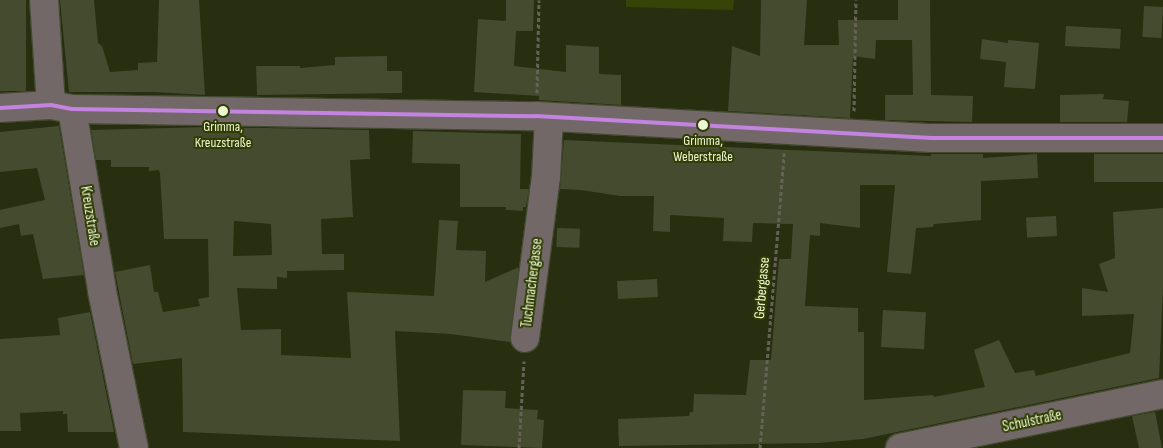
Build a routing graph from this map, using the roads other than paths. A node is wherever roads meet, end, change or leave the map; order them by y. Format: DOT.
graph roads {
  1 [pos="44,0"];
  2 [pos="61,107"];
  3 [pos="0,108"];
  4 [pos="543,117"];
  5 [pos="1163,138"];
  6 [pos="525,338"];
  7 [pos="1163,394"];
  8 [pos="134,448"];
  9 [pos="900,448"];
  1 -- 2 [label="street, Kreuzstraße"];
  2 -- 3 [label="street"];
  2 -- 4 [label="street"];
  2 -- 8 [label="street, Kreuzstraße"];
  4 -- 5 [label="street"];
  4 -- 6 [label="street, Tuchmachergasse"];
  7 -- 9 [label="street, Schulstraße"];
}
